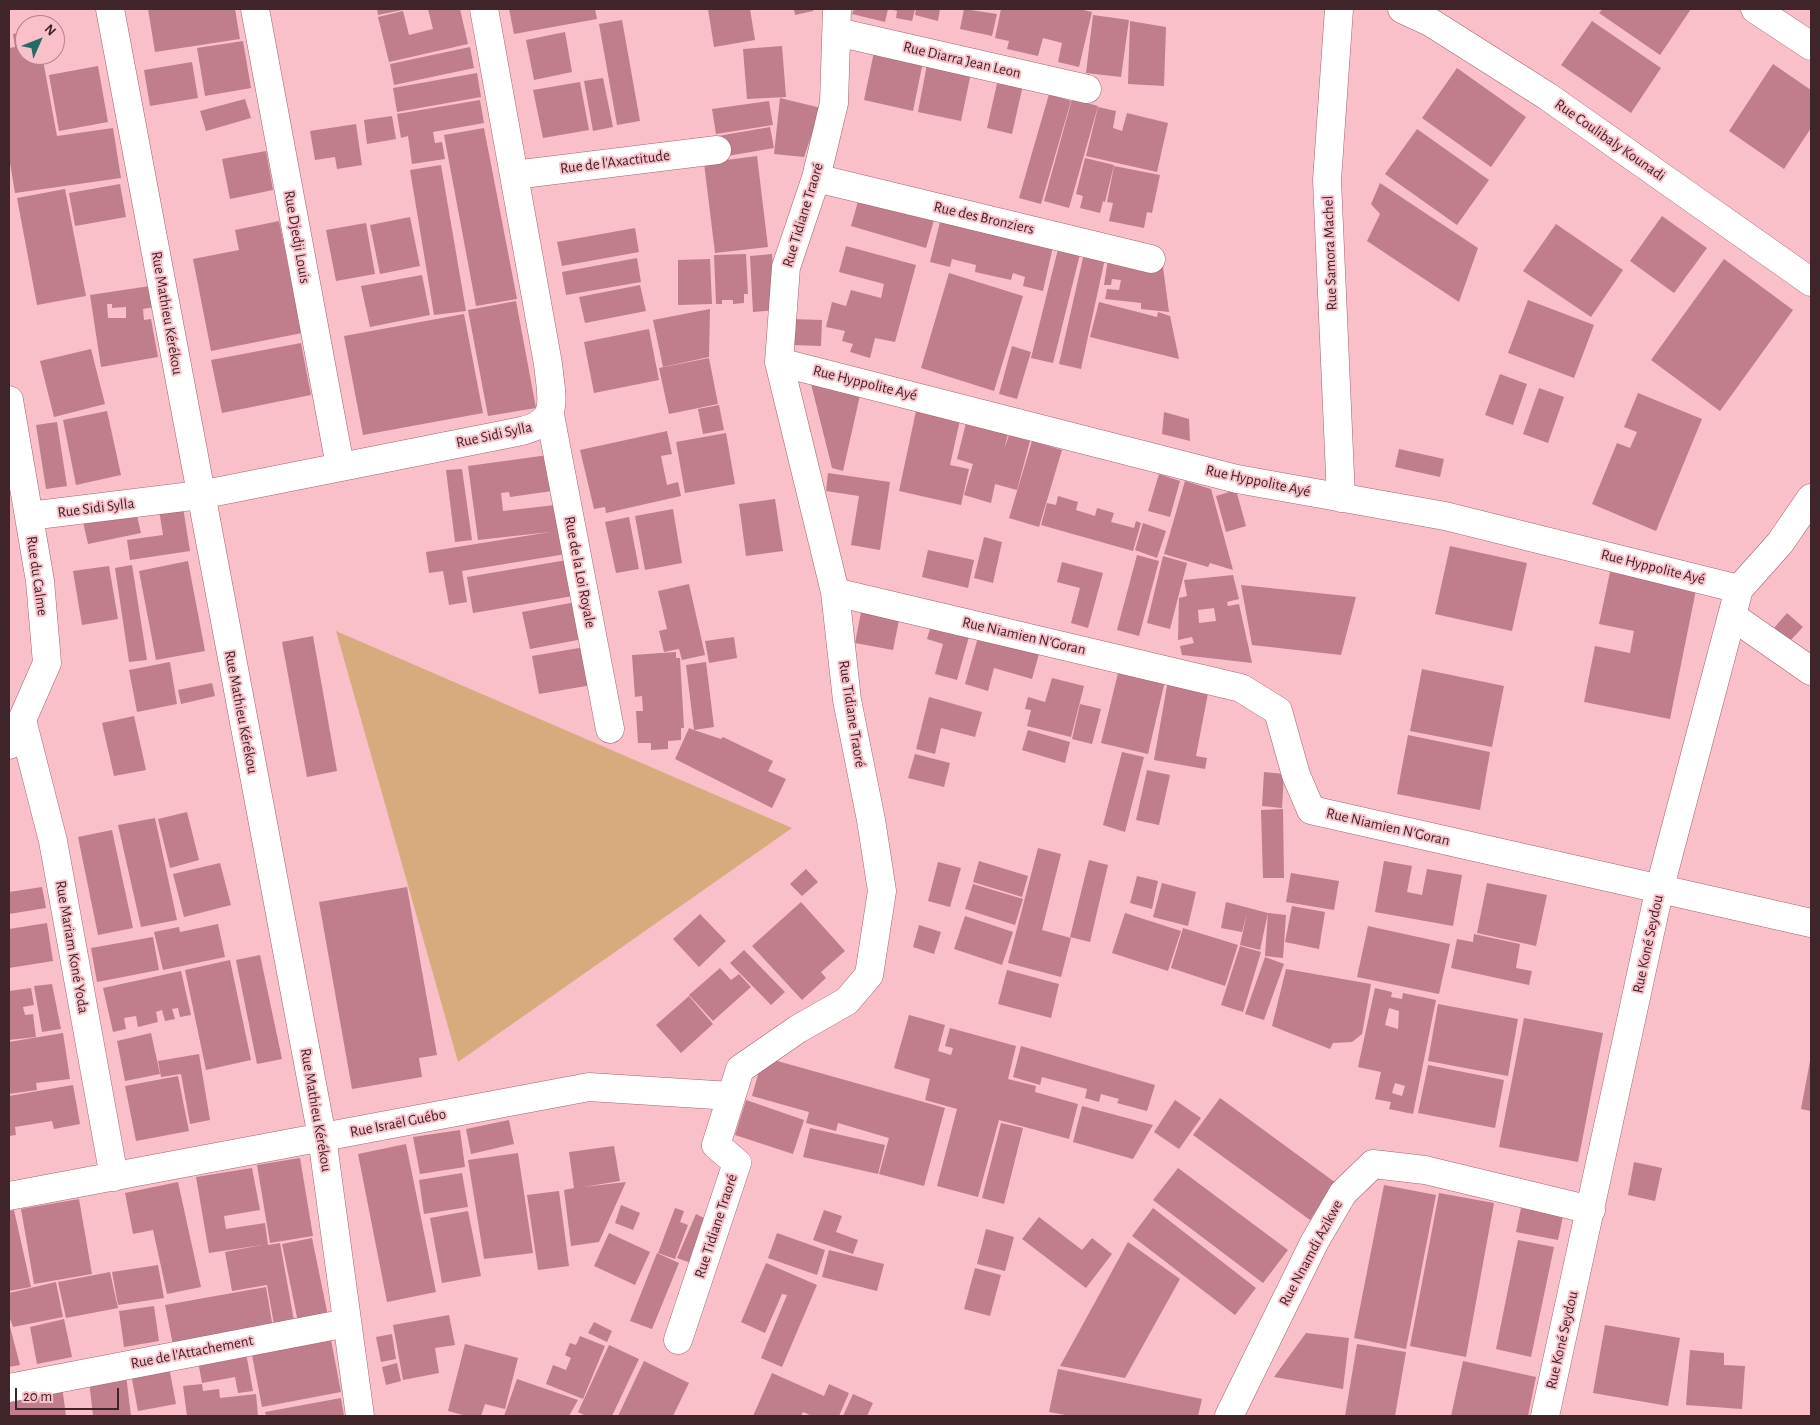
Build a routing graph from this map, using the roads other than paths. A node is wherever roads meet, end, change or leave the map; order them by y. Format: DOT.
graph roads {
  1 [pos="110,9"];
  2 [pos="255,9"];
  3 [pos="484,9"];
  4 [pos="1339,9"];
  5 [pos="1402,9"];
  6 [pos="1755,9"];
  7 [pos="837,20"];
  8 [pos="1811,46"];
  9 [pos="1087,89"];
  10 [pos="717,150"];
  11 [pos="514,175"];
  12 [pos="816,178"];
  13 [pos="1151,259"];
  14 [pos="1811,282"];
  15 [pos="779,362"];
  16 [pos="9,400"];
  17 [pos="550,415"];
  18 [pos="340,466"];
  19 [pos="200,495"];
  20 [pos="1341,498"];
  21 [pos="1811,498"];
  22 [pos="29,516"];
  23 [pos="1738,588"];
  24 [pos="835,592"];
  25 [pos="1732,616"];
  26 [pos="1811,671"];
  27 [pos="22,720"];
  28 [pos="610,729"];
  29 [pos="9,745"];
  30 [pos="1660,887"];
  31 [pos="1811,922"];
  32 [pos="731,1096"];
  33 [pos="322,1137"];
  34 [pos="114,1176"];
  35 [pos="9,1196"];
  36 [pos="1591,1210"];
  37 [pos="346,1323"];
  38 [pos="678,1340"];
  39 [pos="9,1388"];
  40 [pos="360,1416"];
  41 [pos="1229,1416"];
  42 [pos="1545,1416"];
  1 -- 19 [label="street, Rue Mathieu Kérékou"];
  2 -- 18 [label="street, Rue Djedji Louis"];
  3 -- 11 [label="street, Rue Sidi Sylla"];
  4 -- 20 [label="street, Rue Samora Machel"];
  5 -- 14 [label="street, Rue Coulibaly Kounadi"];
  6 -- 8 [label="street"];
  7 -- 9 [label="street, Rue Diarra Jean Leon"];
  7 -- 12 [label="street, Rue Tidiane Traoré"];
  10 -- 11 [label="street, Rue de l'Axactitude"];
  11 -- 17 [label="street, Rue Sidi Sylla"];
  12 -- 13 [label="street, Rue des Bronziers"];
  12 -- 15 [label="street, Rue Tidiane Traoré"];
  15 -- 20 [label="street, Rue Hyppolite Ayé"];
  15 -- 24 [label="street, Rue Tidiane Traoré"];
  16 -- 22 [label="street, Rue du Calme"];
  17 -- 18 [label="street, Rue Sidi Sylla"];
  17 -- 28 [label="street, Rue de la Loi Royale"];
  18 -- 19 [label="street, Rue Sidi Sylla"];
  19 -- 22 [label="street, Rue Sidi Sylla"];
  19 -- 33 [label="street, Rue Mathieu Kérékou"];
  20 -- 23 [label="street, Rue Hyppolite Ayé"];
  21 -- 23 [label="street"];
  22 -- 27 [label="street, Rue du Calme"];
  23 -- 25 [label="street, Rue Koné Seydou"];
  24 -- 30 [label="street, Rue Niamien N'Goran"];
  24 -- 32 [label="street, Rue Tidiane Traoré"];
  25 -- 26 [label="street"];
  25 -- 30 [label="street, Rue Koné Seydou"];
  27 -- 29 [label="street, Rue du Calme"];
  27 -- 34 [label="street, Rue Mariam Koné Yoda"];
  30 -- 31 [label="street, Rue Niamien N'Goran"];
  30 -- 36 [label="street, Rue Koné Seydou"];
  32 -- 33 [label="street, Rue Israël Guébo"];
  32 -- 38 [label="street, Rue Tidiane Traoré"];
  33 -- 34 [label="street, Rue Israël Guébo"];
  33 -- 37 [label="street, Rue Mathieu Kérékou"];
  34 -- 35 [label="street, Rue Israël Guébo"];
  36 -- 41 [label="street, Rue Nnamdi Azikwe"];
  36 -- 42 [label="street, Rue Koné Seydou"];
  37 -- 39 [label="street, Rue de l'Attachement"];
  37 -- 40 [label="street, Rue Mathieu Kérékou"];
}
